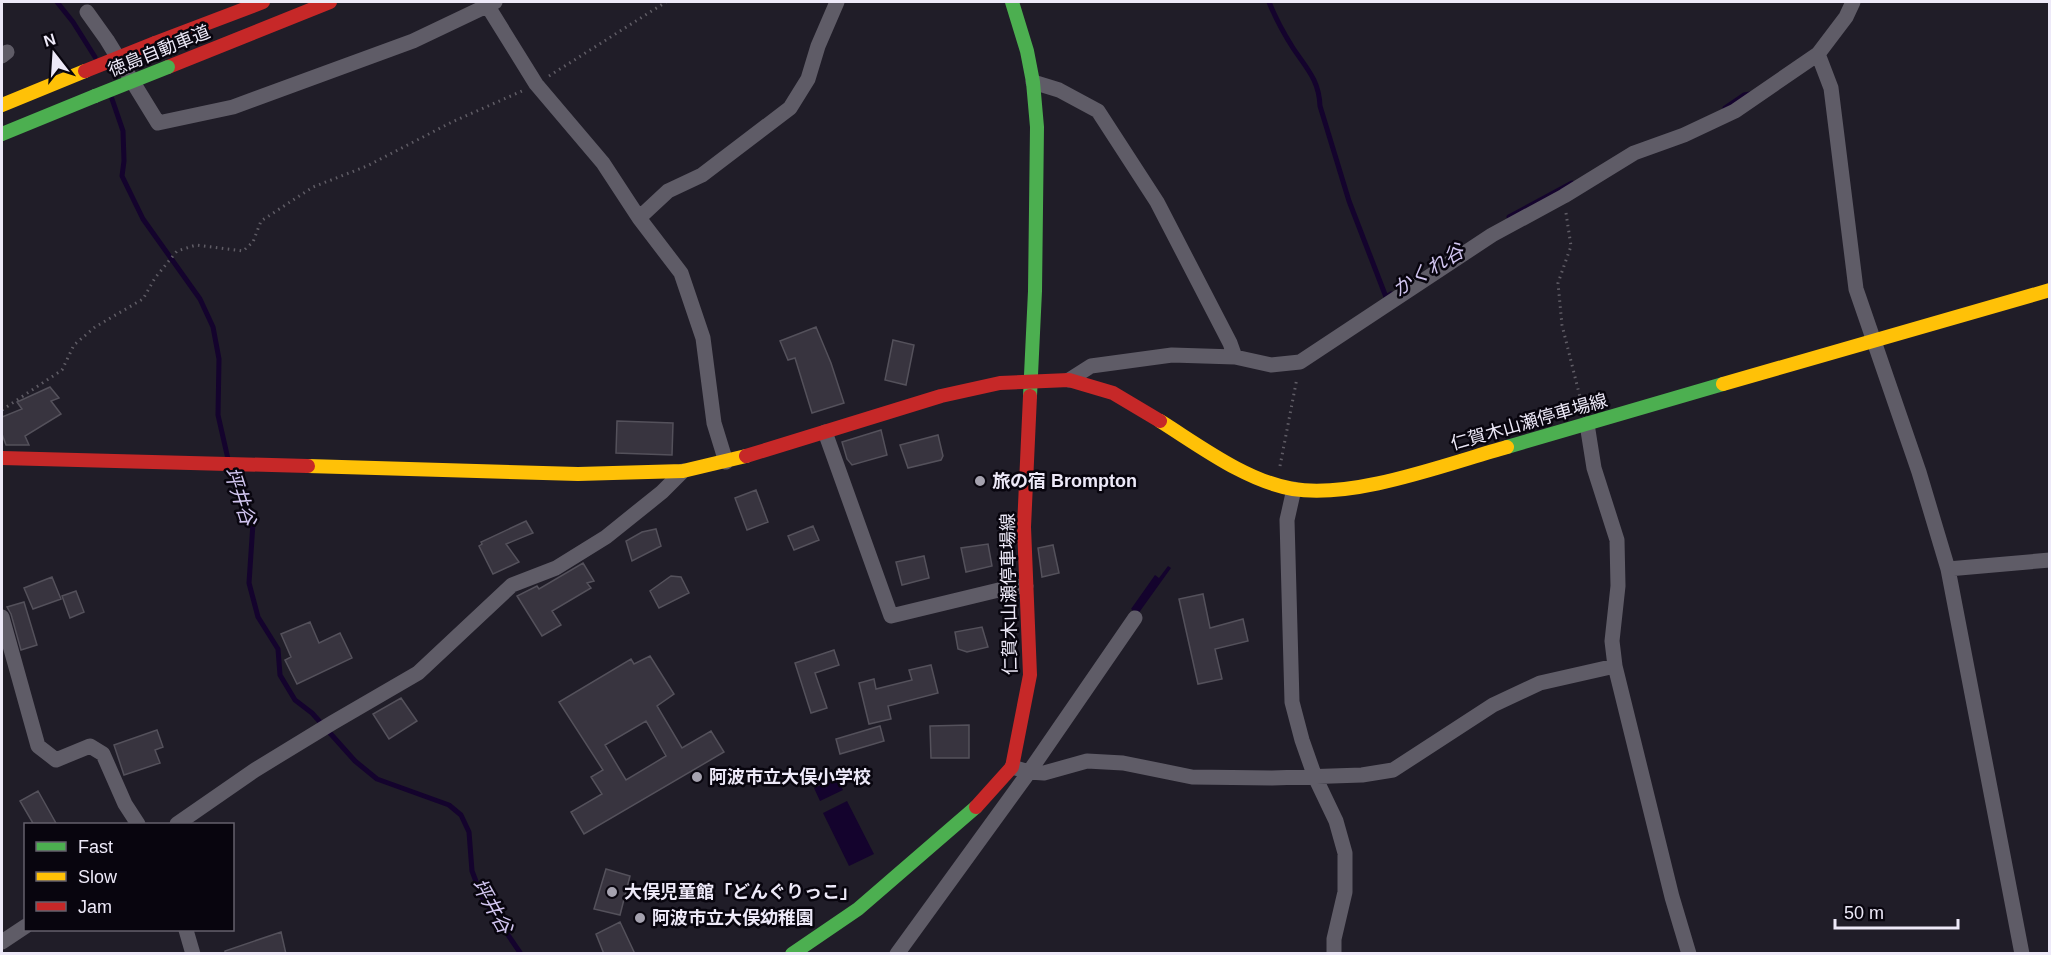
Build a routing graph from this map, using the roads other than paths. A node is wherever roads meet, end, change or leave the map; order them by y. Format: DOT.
graph roads {
  1 [pos="262,2"];
  2 [pos="330,2"];
  3 [pos="837,2"];
  4 [pos="1012,2"];
  5 [pos="1854,2"];
  6 [pos="491,3"];
  7 [pos="87,12"];
  8 [pos="1818,54"];
  9 [pos="1033,82"];
  10 [pos="2,105"];
  11 [pos="2,134"];
  12 [pos="639,218"];
  13 [pos="2049,290"];
  14 [pos="1875,341"];
  15 [pos="1235,357"];
  16 [pos="1030,380"];
  17 [pos="1069,380"];
  18 [pos="1587,424"];
  19 [pos="825,432"];
  20 [pos="2,458"];
  21 [pos="726,462"];
  22 [pos="683,471"];
  23 [pos="1294,489"];
  24 [pos="2049,560"];
  25 [pos="1948,569"];
  26 [pos="1026,586"];
  27 [pos="2,617"];
  28 [pos="1135,618"];
  29 [pos="1616,666"];
  30 [pos="1012,767"];
  31 [pos="1029,772"];
  32 [pos="1315,777"];
  33 [pos="137,823"];
  34 [pos="180,823"];
  35 [pos="24,927"];
  36 [pos="186,931"];
  37 [pos="2,942"];
  38 [pos="193,954"];
  39 [pos="792,954"];
  40 [pos="897,954"];
  41 [pos="1334,954"];
  42 [pos="1689,954"];
  43 [pos="2022,954"];
  1 -- 10 [label="main road, 徳島自動車道, bridge"];
  2 -- 11 [label="main road, 徳島自動車道, bridge"];
  3 -- 12 [label="street"];
  4 -- 9 [label="main road, 仁賀木山瀬停車場線"];
  5 -- 8 [label="street"];
  6 -- 7 [label="street"];
  6 -- 12 [label="street"];
  8 -- 14 [label="street"];
  8 -- 15 [label="street"];
  9 -- 15 [label="street"];
  9 -- 16 [label="main road, 仁賀木山瀬停車場線"];
  12 -- 21 [label="street"];
  13 -- 14 [label="main road, 仁賀木山瀬停車場線"];
  14 -- 18 [label="main road, 仁賀木山瀬停車場線"];
  14 -- 25 [label="street"];
  15 -- 17 [label="street"];
  16 -- 17 [label="main road, 仁賀木山瀬停車場線"];
  16 -- 19 [label="main road"];
  16 -- 26 [label="main road, 仁賀木山瀬停車場線"];
  17 -- 23 [label="main road, 仁賀木山瀬停車場線"];
  18 -- 23 [label="main road, 仁賀木山瀬停車場線"];
  18 -- 29 [label="street"];
  19 -- 21 [label="main road"];
  19 -- 26 [label="street"];
  20 -- 22 [label="main road"];
  21 -- 22 [label="main road"];
  22 -- 34 [label="street"];
  23 -- 32 [label="street"];
  24 -- 25 [label="street"];
  25 -- 43 [label="street"];
  26 -- 30 [label="main road, 仁賀木山瀬停車場線"];
  27 -- 33 [label="street"];
  28 -- 31 [label="street"];
  29 -- 32 [label="street"];
  29 -- 42 [label="street"];
  30 -- 31 [label="street"];
  30 -- 39 [label="main road, 仁賀木山瀬停車場線"];
  31 -- 32 [label="street"];
  31 -- 40 [label="street"];
  32 -- 41 [label="street"];
  35 -- 37 [label="street"];
  36 -- 38 [label="street"];
}
